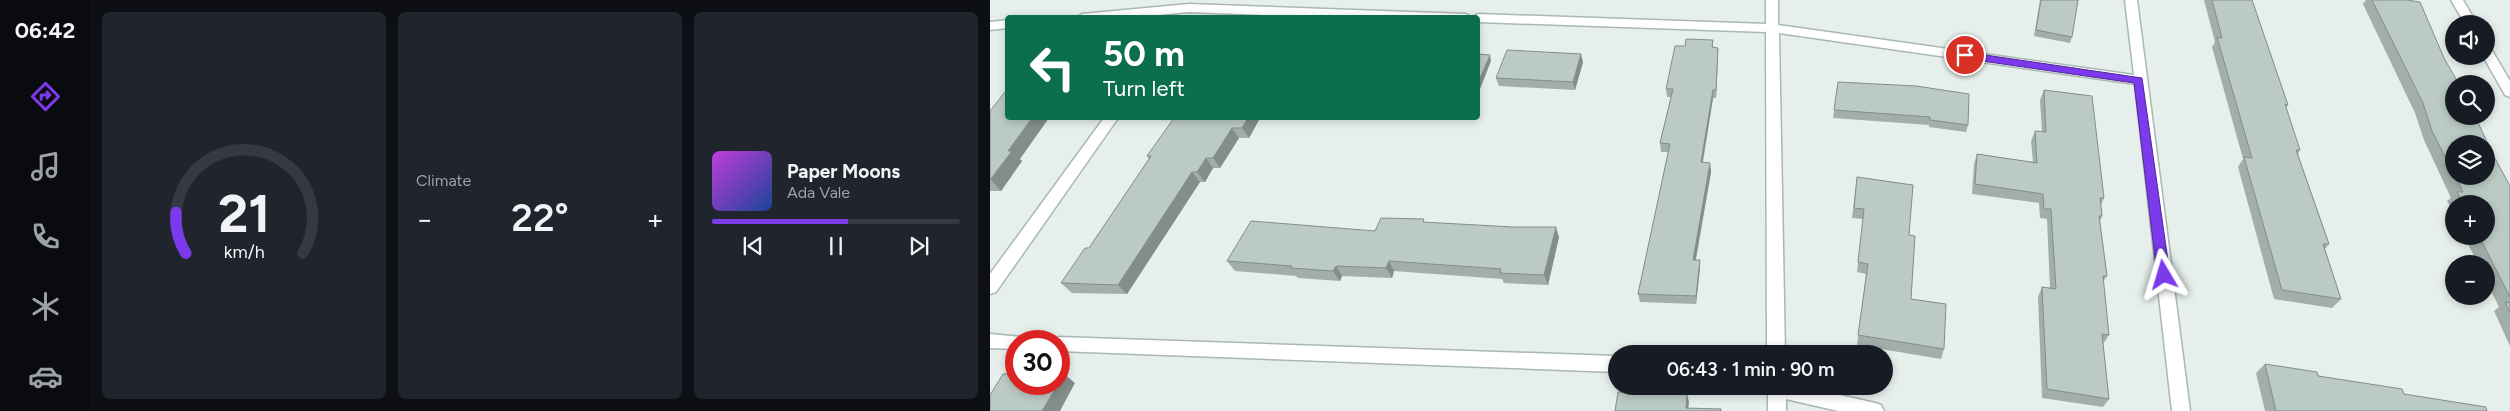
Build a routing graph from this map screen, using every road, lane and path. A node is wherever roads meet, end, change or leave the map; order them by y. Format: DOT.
graph roads {
  1 [pos="1772,0"];
  2 [pos="2130,0"];
  3 [pos="2457,0"];
  4 [pos="1189,8"];
  5 [pos="1114,15"];
  6 [pos="1383,15"];
  7 [pos="2466,15"];
  8 [pos="1480,18"];
  9 [pos="1005,24"];
  10 [pos="990,26"];
  11 [pos="1771,28"];
  12 [pos="2495,65"];
  13 [pos="2139,80"];
  14 [pos="2510,92"];
  15 [pos="1110,120"];
  16 [pos="990,287"];
  17 [pos="990,342"];
  18 [pos="1005,342"];
  19 [pos="1070,344"];
  20 [pos="1776,345"];
  21 [pos="1608,364"];
  22 [pos="1777,395"];
  23 [pos="1807,395"];
  24 [pos="1777,411"];
  25 [pos="1875,411"];
  26 [pos="2181,411"];
  1 -- 11 [label="street"];
  2 -- 13 [label="street"];
  3 -- 7 [label="street"];
  4 -- 5 [label="street"];
  4 -- 6 [label="street"];
  8 -- 11 [label="street"];
  9 -- 10 [label="street"];
  11 -- 13 [label="street"];
  11 -- 20 [label="street"];
  12 -- 14 [label="street"];
  13 -- 26 [label="street"];
  15 -- 16 [label="street"];
  17 -- 18 [label="street"];
  19 -- 21 [label="street"];
  22 -- 24 [label="street"];
  23 -- 25 [label="street"];
}
